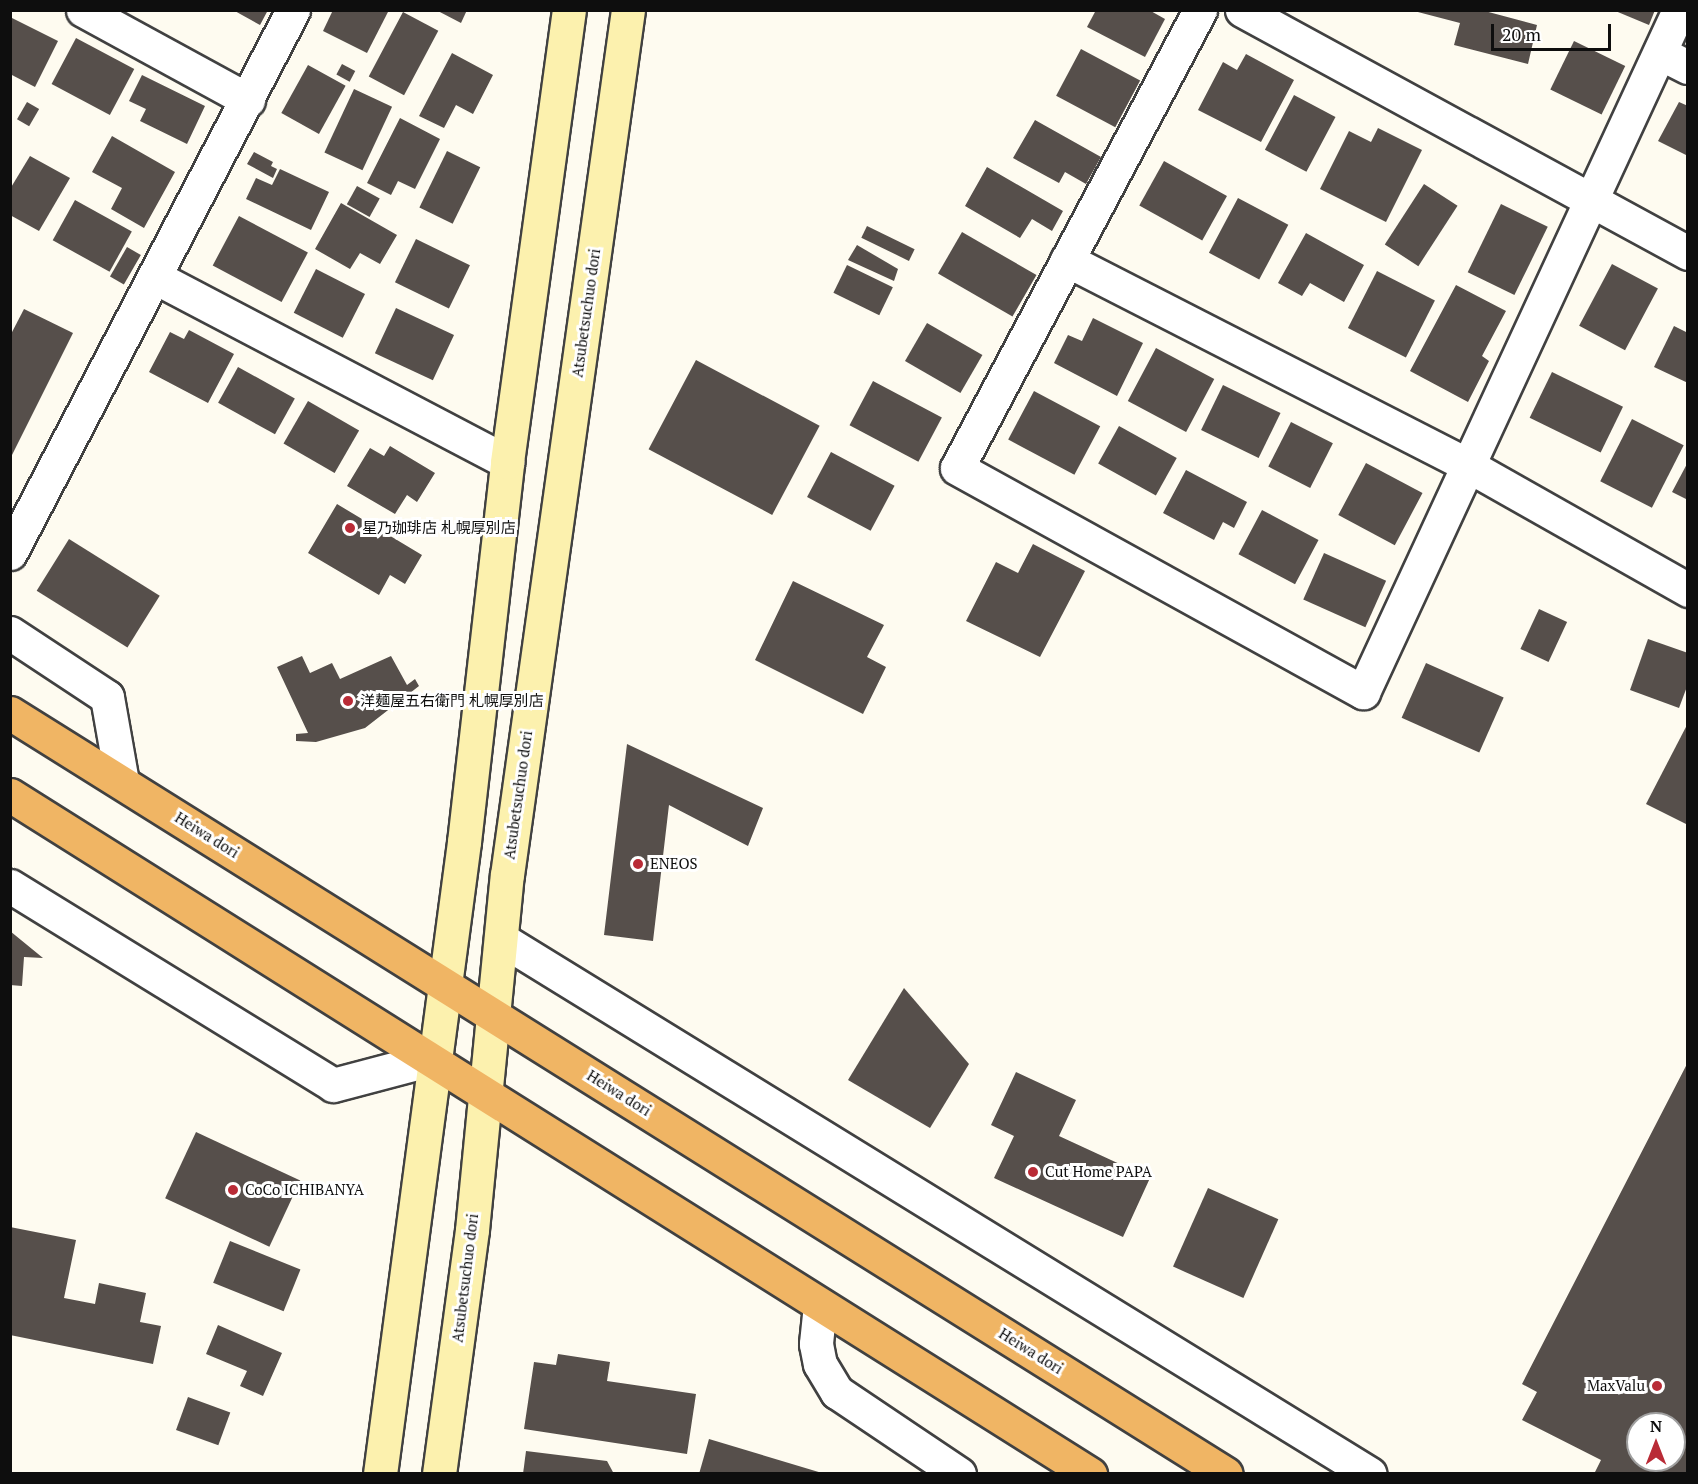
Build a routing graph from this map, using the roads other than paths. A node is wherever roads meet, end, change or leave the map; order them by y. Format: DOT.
graph roads {
  1 [pos="83,10"];
  2 [pos="293,10"];
  3 [pos="569,10"];
  4 [pos="628,10"];
  5 [pos="1200,10"];
  6 [pos="1242,10"];
  7 [pos="1679,10"];
  8 [pos="1674,60"];
  9 [pos="248,100"];
  10 [pos="1593,203"];
  11 [pos="1688,254"];
  12 [pos="1067,260"];
  13 [pos="155,277"];
  14 [pos="507,462"];
  15 [pos="1469,466"];
  16 [pos="10,554"];
  17 [pos="1688,590"];
  18 [pos="10,633"];
  19 [pos="10,713"];
  20 [pos="122,782"];
  21 [pos="10,795"];
  22 [pos="10,886"];
  23 [pos="501,939"];
  24 [pos="445,981"];
  25 [pos="492,1012"];
  26 [pos="435,1058"];
  27 [pos="484,1090"];
  28 [pos="820,1305"];
  29 [pos="380,1473"];
  30 [pos="438,1473"];
  31 [pos="959,1473"];
  32 [pos="1090,1473"];
  33 [pos="1227,1473"];
  34 [pos="1370,1473"];
  1 -- 9 [label="street"];
  2 -- 9 [label="street"];
  3 -- 14 [label="main road"];
  4 -- 23 [label="main road, Atsubetsuchuo dori"];
  5 -- 12 [label="street"];
  6 -- 10 [label="street"];
  7 -- 8 [label="street"];
  8 -- 10 [label="street"];
  9 -- 13 [label="street"];
  10 -- 11 [label="street"];
  10 -- 15 [label="street"];
  12 -- 15 [label="street"];
  12 -- 15 [label="street"];
  13 -- 14 [label="street"];
  13 -- 16 [label="street"];
  14 -- 24 [label="main road"];
  15 -- 17 [label="street"];
  18 -- 20 [label="street"];
  19 -- 20 [label="highway, Heiwa dori"];
  20 -- 24 [label="highway, Heiwa dori"];
  21 -- 26 [label="highway"];
  22 -- 26 [label="street"];
  23 -- 25 [label="main road, Atsubetsuchuo dori"];
  23 -- 34 [label="street"];
  24 -- 25 [label="highway, Heiwa dori"];
  24 -- 26 [label="main road"];
  25 -- 27 [label="main road, Atsubetsuchuo dori"];
  25 -- 33 [label="highway, Heiwa dori"];
  26 -- 27 [label="highway"];
  26 -- 29 [label="main road"];
  27 -- 28 [label="highway"];
  27 -- 30 [label="main road, Atsubetsuchuo dori"];
  28 -- 31 [label="street"];
  28 -- 32 [label="highway"];
}
